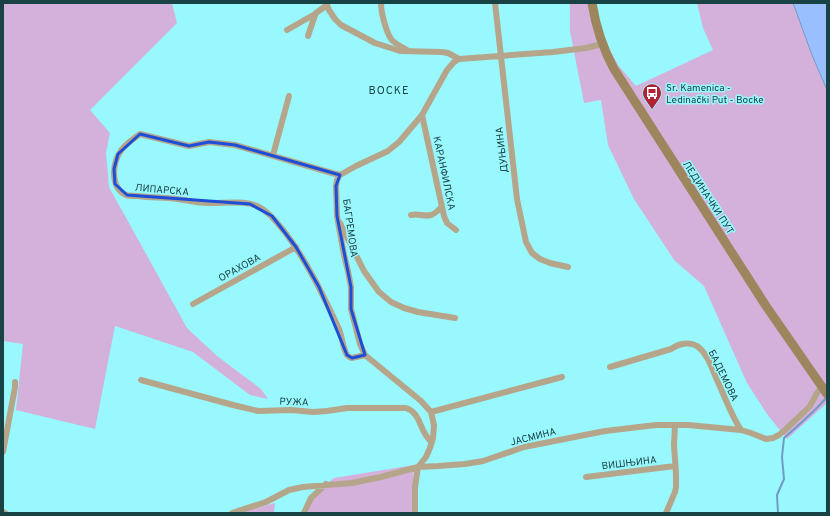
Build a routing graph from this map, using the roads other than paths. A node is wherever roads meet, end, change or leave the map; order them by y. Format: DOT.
graph roads {
  1 [pos="381,3"];
  2 [pos="495,3"];
  3 [pos="592,3"];
  4 [pos="326,4"];
  5 [pos="316,13"];
  6 [pos="287,30"];
  7 [pos="308,36"];
  8 [pos="602,44"];
  9 [pos="409,51"];
  10 [pos="500,56"];
  11 [pos="459,59"];
  12 [pos="289,96"];
  13 [pos="422,115"];
  14 [pos="273,155"];
  15 [pos="340,175"];
  16 [pos="442,207"];
  17 [pos="411,215"];
  18 [pos="337,216"];
  19 [pos="456,230"];
  20 [pos="296,247"];
  21 [pos="568,267"];
  22 [pos="193,304"];
  23 [pos="455,318"];
  24 [pos="365,355"];
  25 [pos="610,367"];
  26 [pos="562,377"];
  27 [pos="141,380"];
  28 [pos="15,382"];
  29 [pos="825,391"];
  30 [pos="431,412"];
  31 [pos="675,425"];
  32 [pos="741,430"];
  33 [pos="432,442"];
  34 [pos="3,452"];
  35 [pos="675,466"];
  36 [pos="418,467"];
  37 [pos="586,477"];
  38 [pos="326,484"];
  39 [pos="232,513"];
  40 [pos="304,513"];
  41 [pos="415,513"];
  42 [pos="666,513"];
  1 -- 9 [label="street"];
  2 -- 10 [label="street, ДУЊИНА"];
  3 -- 8 [label="main road, ЛЕДИНАЧКИ ПУТ"];
  4 -- 5 [label="street"];
  4 -- 9 [label="street"];
  5 -- 6 [label="street"];
  5 -- 7 [label="street"];
  8 -- 10 [label="street"];
  8 -- 29 [label="main road, ЛЕДИНАЧКИ ПУТ"];
  9 -- 11 [label="street"];
  10 -- 11 [label="street"];
  10 -- 21 [label="street, ДУЊИНА"];
  11 -- 13 [label="street"];
  12 -- 14 [label="street"];
  13 -- 15 [label="street"];
  13 -- 16 [label="street, КАРАНФИЛСКА"];
  14 -- 15 [label="street, ЛИПАРСКА"];
  14 -- 20 [label="street, ЛИПАРСКА"];
  15 -- 18 [label="street, БАГРЕМОВА"];
  16 -- 17 [label="street"];
  16 -- 19 [label="street, КАРАНФИЛСКА"];
  18 -- 23 [label="street"];
  18 -- 24 [label="street, БАГРЕМОВА"];
  20 -- 22 [label="street, ОРАХОВА"];
  20 -- 24 [label="street, ЛИПАРСКА"];
  24 -- 30 [label="street, БАГРЕМОВА"];
  25 -- 32 [label="street, БАДЕМОВА"];
  26 -- 30 [label="street"];
  27 -- 33 [label="street, РУЖА"];
  28 -- 34 [label="street"];
  29 -- 32 [label="street, ЈАСМИНА"];
  30 -- 33 [label="street"];
  31 -- 32 [label="street, ЈАСМИНА"];
  31 -- 35 [label="street"];
  31 -- 36 [label="street, ЈАСМИНА"];
  33 -- 36 [label="street"];
  35 -- 37 [label="street, ВИШЊИНА"];
  35 -- 42 [label="street"];
  36 -- 38 [label="street, ЈАСМИНА"];
  36 -- 41 [label="street"];
  38 -- 39 [label="street, ЈАСМИНА"];
  38 -- 40 [label="street"];
}
